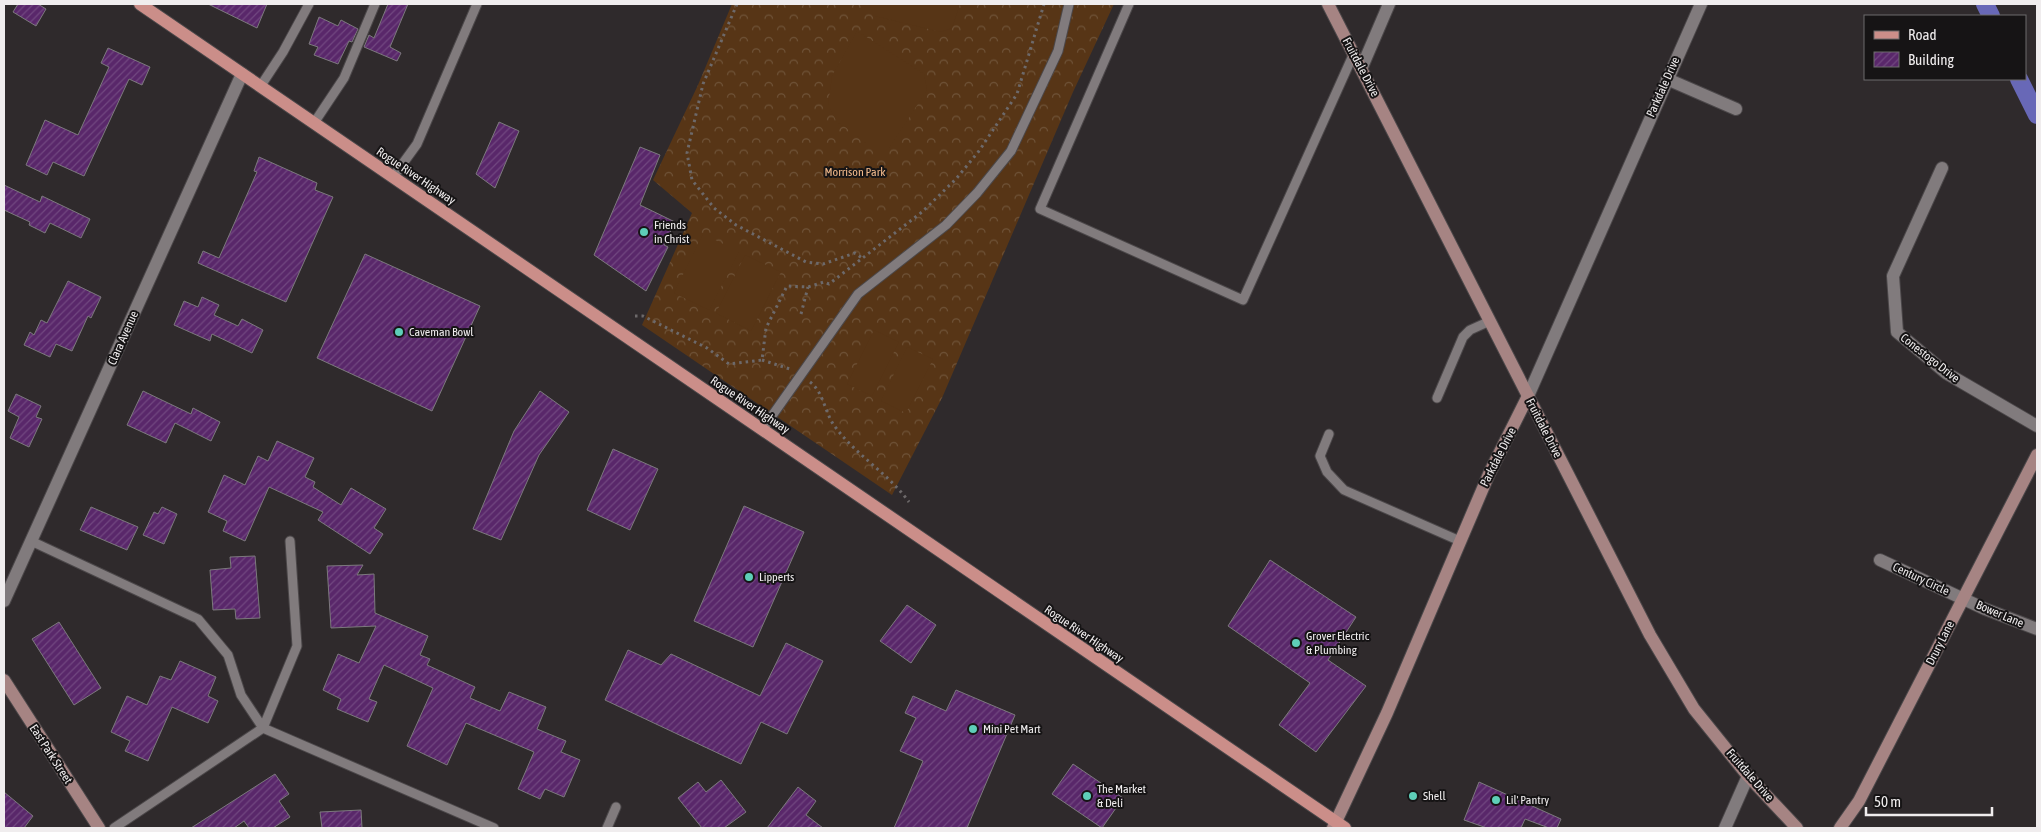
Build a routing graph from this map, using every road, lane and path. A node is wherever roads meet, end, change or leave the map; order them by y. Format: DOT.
graph roads {
  1 [pos="140,4"];
  2 [pos="309,4"];
  3 [pos="375,4"];
  4 [pos="477,4"];
  5 [pos="737,4"];
  6 [pos="1044,4"];
  7 [pos="1069,4"];
  8 [pos="1129,4"];
  9 [pos="1328,4"];
  10 [pos="1389,4"];
  11 [pos="1701,4"];
  12 [pos="1354,53"];
  13 [pos="1362,67"];
  14 [pos="242,74"];
  15 [pos="1667,79"];
  16 [pos="260,87"];
  17 [pos="1736,109"];
  18 [pos="314,123"];
  19 [pos="1942,168"];
  20 [pos="393,177"];
  21 [pos="862,258"];
  22 [pos="808,286"];
  23 [pos="801,314"];
  24 [pos="634,316"];
  25 [pos="1490,321"];
  26 [pos="762,360"];
  27 [pos="800,376"];
  28 [pos="1528,396"];
  29 [pos="1437,398"];
  30 [pos="2037,426"];
  31 [pos="762,430"];
  32 [pos="1328,434"];
  33 [pos="2037,455"];
  34 [pos="909,502"];
  35 [pos="31,541"];
  36 [pos="290,541"];
  37 [pos="1460,541"];
  38 [pos="1880,560"];
  39 [pos="1963,598"];
  40 [pos="4,601"];
  41 [pos="2037,629"];
  42 [pos="4,680"];
  43 [pos="263,728"];
  44 [pos="1748,776"];
  45 [pos="616,807"];
  46 [pos="1338,826"];
  47 [pos="99,828"];
  48 [pos="114,828"];
  49 [pos="494,828"];
  50 [pos="607,828"];
  51 [pos="1725,828"];
  52 [pos="1797,828"];
  53 [pos="1840,828"];
  1 -- 14 [label="main road, Rogue River Highway"];
  2 -- 16 [label="lane"];
  3 -- 18 [label="lane"];
  4 -- 20 [label="lane"];
  5 -- 21 [label="path"];
  6 -- 21 [label="path"];
  7 -- 27 [label="lane"];
  8 -- 12 [label="lane"];
  9 -- 12 [label="street, Fruitdale Drive"];
  10 -- 13 [label="street"];
  11 -- 15 [label="street, Parkdale Drive"];
  12 -- 13 [label="street, Fruitdale Drive"];
  13 -- 25 [label="street, Fruitdale Drive"];
  14 -- 16 [label="main road, Rogue River Highway"];
  14 -- 35 [label="street, Clara Avenue"];
  15 -- 17 [label="street"];
  15 -- 28 [label="street, Parkdale Drive"];
  16 -- 18 [label="main road, Rogue River Highway"];
  18 -- 20 [label="main road, Rogue River Highway"];
  19 -- 30 [label="street, Conestogo Drive"];
  20 -- 31 [label="main road, Rogue River Highway"];
  21 -- 22 [label="path"];
  22 -- 23 [label="path"];
  22 -- 26 [label="path"];
  24 -- 26 [label="path"];
  25 -- 28 [label="street, Fruitdale Drive"];
  25 -- 29 [label="lane"];
  26 -- 27 [label="path"];
  27 -- 31 [label="lane"];
  27 -- 34 [label="path"];
  28 -- 37 [label="street, Parkdale Drive"];
  28 -- 44 [label="street, Fruitdale Drive"];
  31 -- 46 [label="main road, Rogue River Highway"];
  32 -- 37 [label="lane"];
  33 -- 39 [label="street, Drury Lane"];
  35 -- 40 [label="street, Clara Avenue"];
  35 -- 43 [label="lane"];
  36 -- 43 [label="lane"];
  37 -- 46 [label="street, Parkdale Drive"];
  38 -- 39 [label="street, Century Circle"];
  39 -- 41 [label="street, Bower Lane"];
  39 -- 53 [label="street, Drury Lane"];
  42 -- 47 [label="street, East Park Street"];
  43 -- 48 [label="lane"];
  43 -- 49 [label="lane"];
  44 -- 51 [label="street"];
  44 -- 52 [label="street, Fruitdale Drive"];
  45 -- 50 [label="lane"];
}
